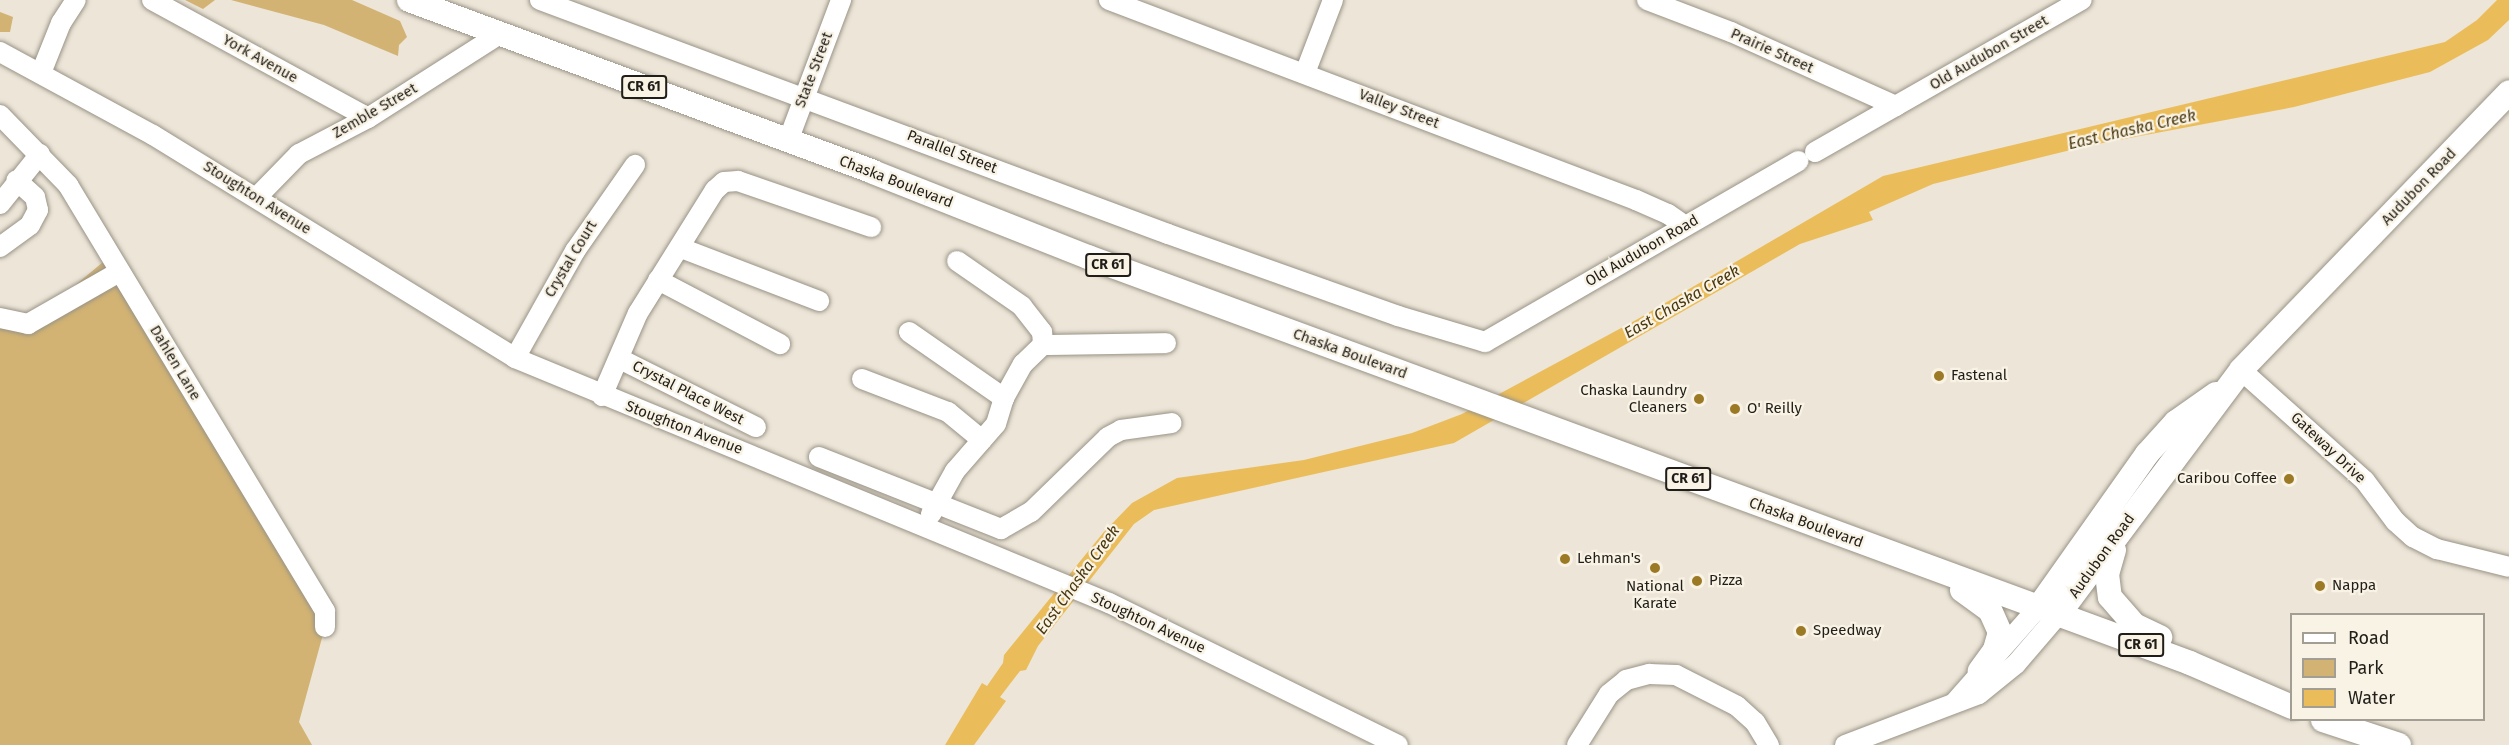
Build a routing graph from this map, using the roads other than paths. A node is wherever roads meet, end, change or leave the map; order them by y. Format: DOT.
graph roads {
  1 [pos="76,0"];
  2 [pos="152,0"];
  3 [pos="409,0"];
  4 [pos="540,0"];
  5 [pos="841,0"];
  6 [pos="1109,0"];
  7 [pos="1333,0"];
  8 [pos="1647,0"];
  9 [pos="2082,0"];
  10 [pos="500,34"];
  11 [pos="0,52"];
  12 [pos="41,73"];
  13 [pos="1305,73"];
  14 [pos="2509,92"];
  15 [pos="803,97"];
  16 [pos="1896,106"];
  17 [pos="0,115"];
  18 [pos="368,118"];
  19 [pos="788,141"];
  20 [pos="40,154"];
  21 [pos="635,165"];
  22 [pos="16,180"];
  23 [pos="256,197"];
  24 [pos="0,204"];
  25 [pos="1685,226"];
  26 [pos="871,227"];
  27 [pos="0,247"];
  28 [pos="681,248"];
  29 [pos="957,261"];
  30 [pos="119,272"];
  31 [pos="658,280"];
  32 [pos="819,301"];
  33 [pos="0,318"];
  34 [pos="909,332"];
  35 [pos="1485,342"];
  36 [pos="1166,343"];
  37 [pos="780,344"];
  38 [pos="1044,345"];
  39 [pos="515,358"];
  40 [pos="620,359"];
  41 [pos="2234,377"];
  42 [pos="862,379"];
  43 [pos="602,396"];
  44 [pos="1004,398"];
  45 [pos="1172,423"];
  46 [pos="756,427"];
  47 [pos="982,440"];
  48 [pos="819,457"];
  49 [pos="936,501"];
  50 [pos="926,528"];
  51 [pos="2121,531"];
  52 [pos="1905,560"];
  53 [pos="2509,567"];
  54 [pos="2048,612"];
  55 [pos="325,627"];
  56 [pos="1980,671"];
  57 [pos="2223,677"];
  58 [pos="1954,702"];
  59 [pos="2290,706"];
  60 [pos="2326,721"];
  61 [pos="1398,745"];
  62 [pos="1577,745"];
  63 [pos="1769,745"];
  64 [pos="1845,745"];
  65 [pos="2399,745"];
  1 -- 12 [label="street"];
  2 -- 18 [label="street, York Avenue"];
  3 -- 10 [label="main road, Chaska Boulevard / CR 61"];
  4 -- 15 [label="street, Parallel Street"];
  5 -- 15 [label="street, State Street"];
  6 -- 13 [label="street, Valley Street"];
  7 -- 13 [label="street"];
  8 -- 16 [label="street, Prairie Street"];
  9 -- 16 [label="street, Old Audubon Street"];
  10 -- 18 [label="street, Zemble Street"];
  10 -- 19 [label="main road, Chaska Boulevard / CR 61"];
  11 -- 12 [label="street, Stoughton Avenue"];
  12 -- 23 [label="street, Stoughton Avenue"];
  13 -- 25 [label="street, Valley Street"];
  14 -- 41 [label="main road, Audubon Road"];
  15 -- 19 [label="street, State Street"];
  15 -- 35 [label="street, Parallel Street"];
  16 -- 25 [label="street, Old Audubon Road"];
  17 -- 20 [label="street, Dahlen Lane"];
  18 -- 23 [label="street, Zemble Street"];
  19 -- 52 [label="main road, Chaska Boulevard / CR 61"];
  20 -- 22 [label="street"];
  20 -- 30 [label="street, Dahlen Lane"];
  21 -- 39 [label="street, Crystal Court"];
  22 -- 24 [label="street"];
  22 -- 27 [label="street"];
  23 -- 39 [label="street, Stoughton Avenue"];
  25 -- 35 [label="street, Old Audubon Road"];
  26 -- 28 [label="street, Crystal Place West"];
  28 -- 31 [label="street, Crystal Place West"];
  28 -- 32 [label="street"];
  29 -- 38 [label="street"];
  30 -- 33 [label="street"];
  30 -- 55 [label="street, Dahlen Lane"];
  31 -- 37 [label="street"];
  31 -- 40 [label="street, Crystal Place West"];
  34 -- 44 [label="street"];
  36 -- 38 [label="street"];
  38 -- 44 [label="street"];
  39 -- 43 [label="street, Stoughton Avenue"];
  40 -- 43 [label="street, Crystal Place West"];
  40 -- 46 [label="street, Crystal Place West"];
  41 -- 51 [label="main road, Audubon Road"];
  41 -- 53 [label="street, Gateway Drive"];
  41 -- 54 [label="main road, Audubon Road"];
  42 -- 47 [label="street"];
  43 -- 50 [label="street, Stoughton Avenue"];
  44 -- 47 [label="street"];
  45 -- 49 [label="street"];
  47 -- 49 [label="street"];
  48 -- 49 [label="street"];
  49 -- 50 [label="street"];
  50 -- 61 [label="street, Stoughton Avenue"];
  51 -- 54 [label="main road, Audubon Road"];
  51 -- 57 [label="main road"];
  52 -- 54 [label="main road, Chaska Boulevard / CR 61"];
  52 -- 56 [label="main road"];
  54 -- 56 [label="street, Audubon Road"];
  54 -- 57 [label="main road, Chaska Boulevard / CR 61"];
  54 -- 58 [label="street, Audubon Road"];
  56 -- 58 [label="street, Audubon Road"];
  57 -- 59 [label="main road, Chaska Boulevard / CR 61"];
  58 -- 64 [label="street, Audubon Road"];
  60 -- 65 [label="main road"];
  62 -- 63 [label="street"];
}
